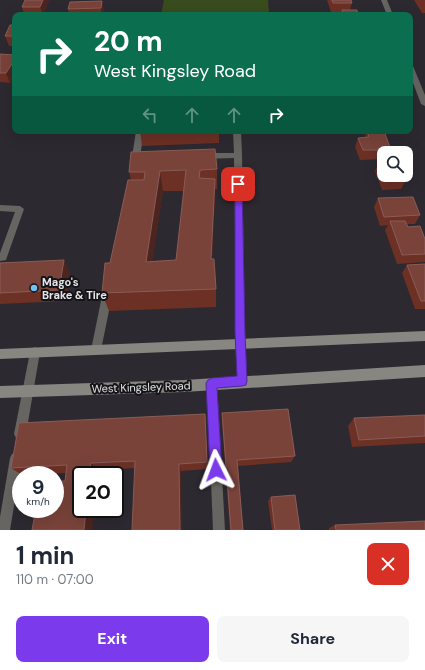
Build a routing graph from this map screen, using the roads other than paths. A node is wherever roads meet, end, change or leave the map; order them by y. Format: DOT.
graph roads {
  1 [pos="384,0"];
  2 [pos="389,12"];
  3 [pos="413,74"];
  4 [pos="425,104"];
  5 [pos="140,134"];
  6 [pos="237,134"];
  7 [pos="238,155"];
  8 [pos="198,156"];
  9 [pos="133,173"];
  10 [pos="0,208"];
  11 [pos="0,257"];
  12 [pos="111,279"];
  13 [pos="425,336"];
  14 [pos="240,345"];
  15 [pos="96,350"];
  16 [pos="35,352"];
  17 [pos="0,354"];
  18 [pos="425,371"];
  19 [pos="242,381"];
  20 [pos="212,383"];
  21 [pos="28,391"];
  22 [pos="0,392"];
  23 [pos="4,530"];
  24 [pos="219,530"];
  1 -- 2 [label="street"];
  3 -- 4 [label="street"];
  5 -- 9 [label="lane"];
  6 -- 7 [label="lane"];
  7 -- 8 [label="lane"];
  7 -- 14 [label="lane"];
  10 -- 11 [label="lane"];
  12 -- 15 [label="lane"];
  13 -- 14 [label="main road"];
  14 -- 15 [label="main road"];
  14 -- 19 [label="lane"];
  15 -- 16 [label="main road"];
  16 -- 17 [label="main road"];
  16 -- 21 [label="lane"];
  18 -- 19 [label="main road, West Kingsley Road"];
  19 -- 20 [label="main road, West Kingsley Road"];
  20 -- 21 [label="main road, West Kingsley Road"];
  20 -- 24 [label="lane"];
  21 -- 22 [label="main road, West Kingsley Road"];
  21 -- 23 [label="lane"];
}
